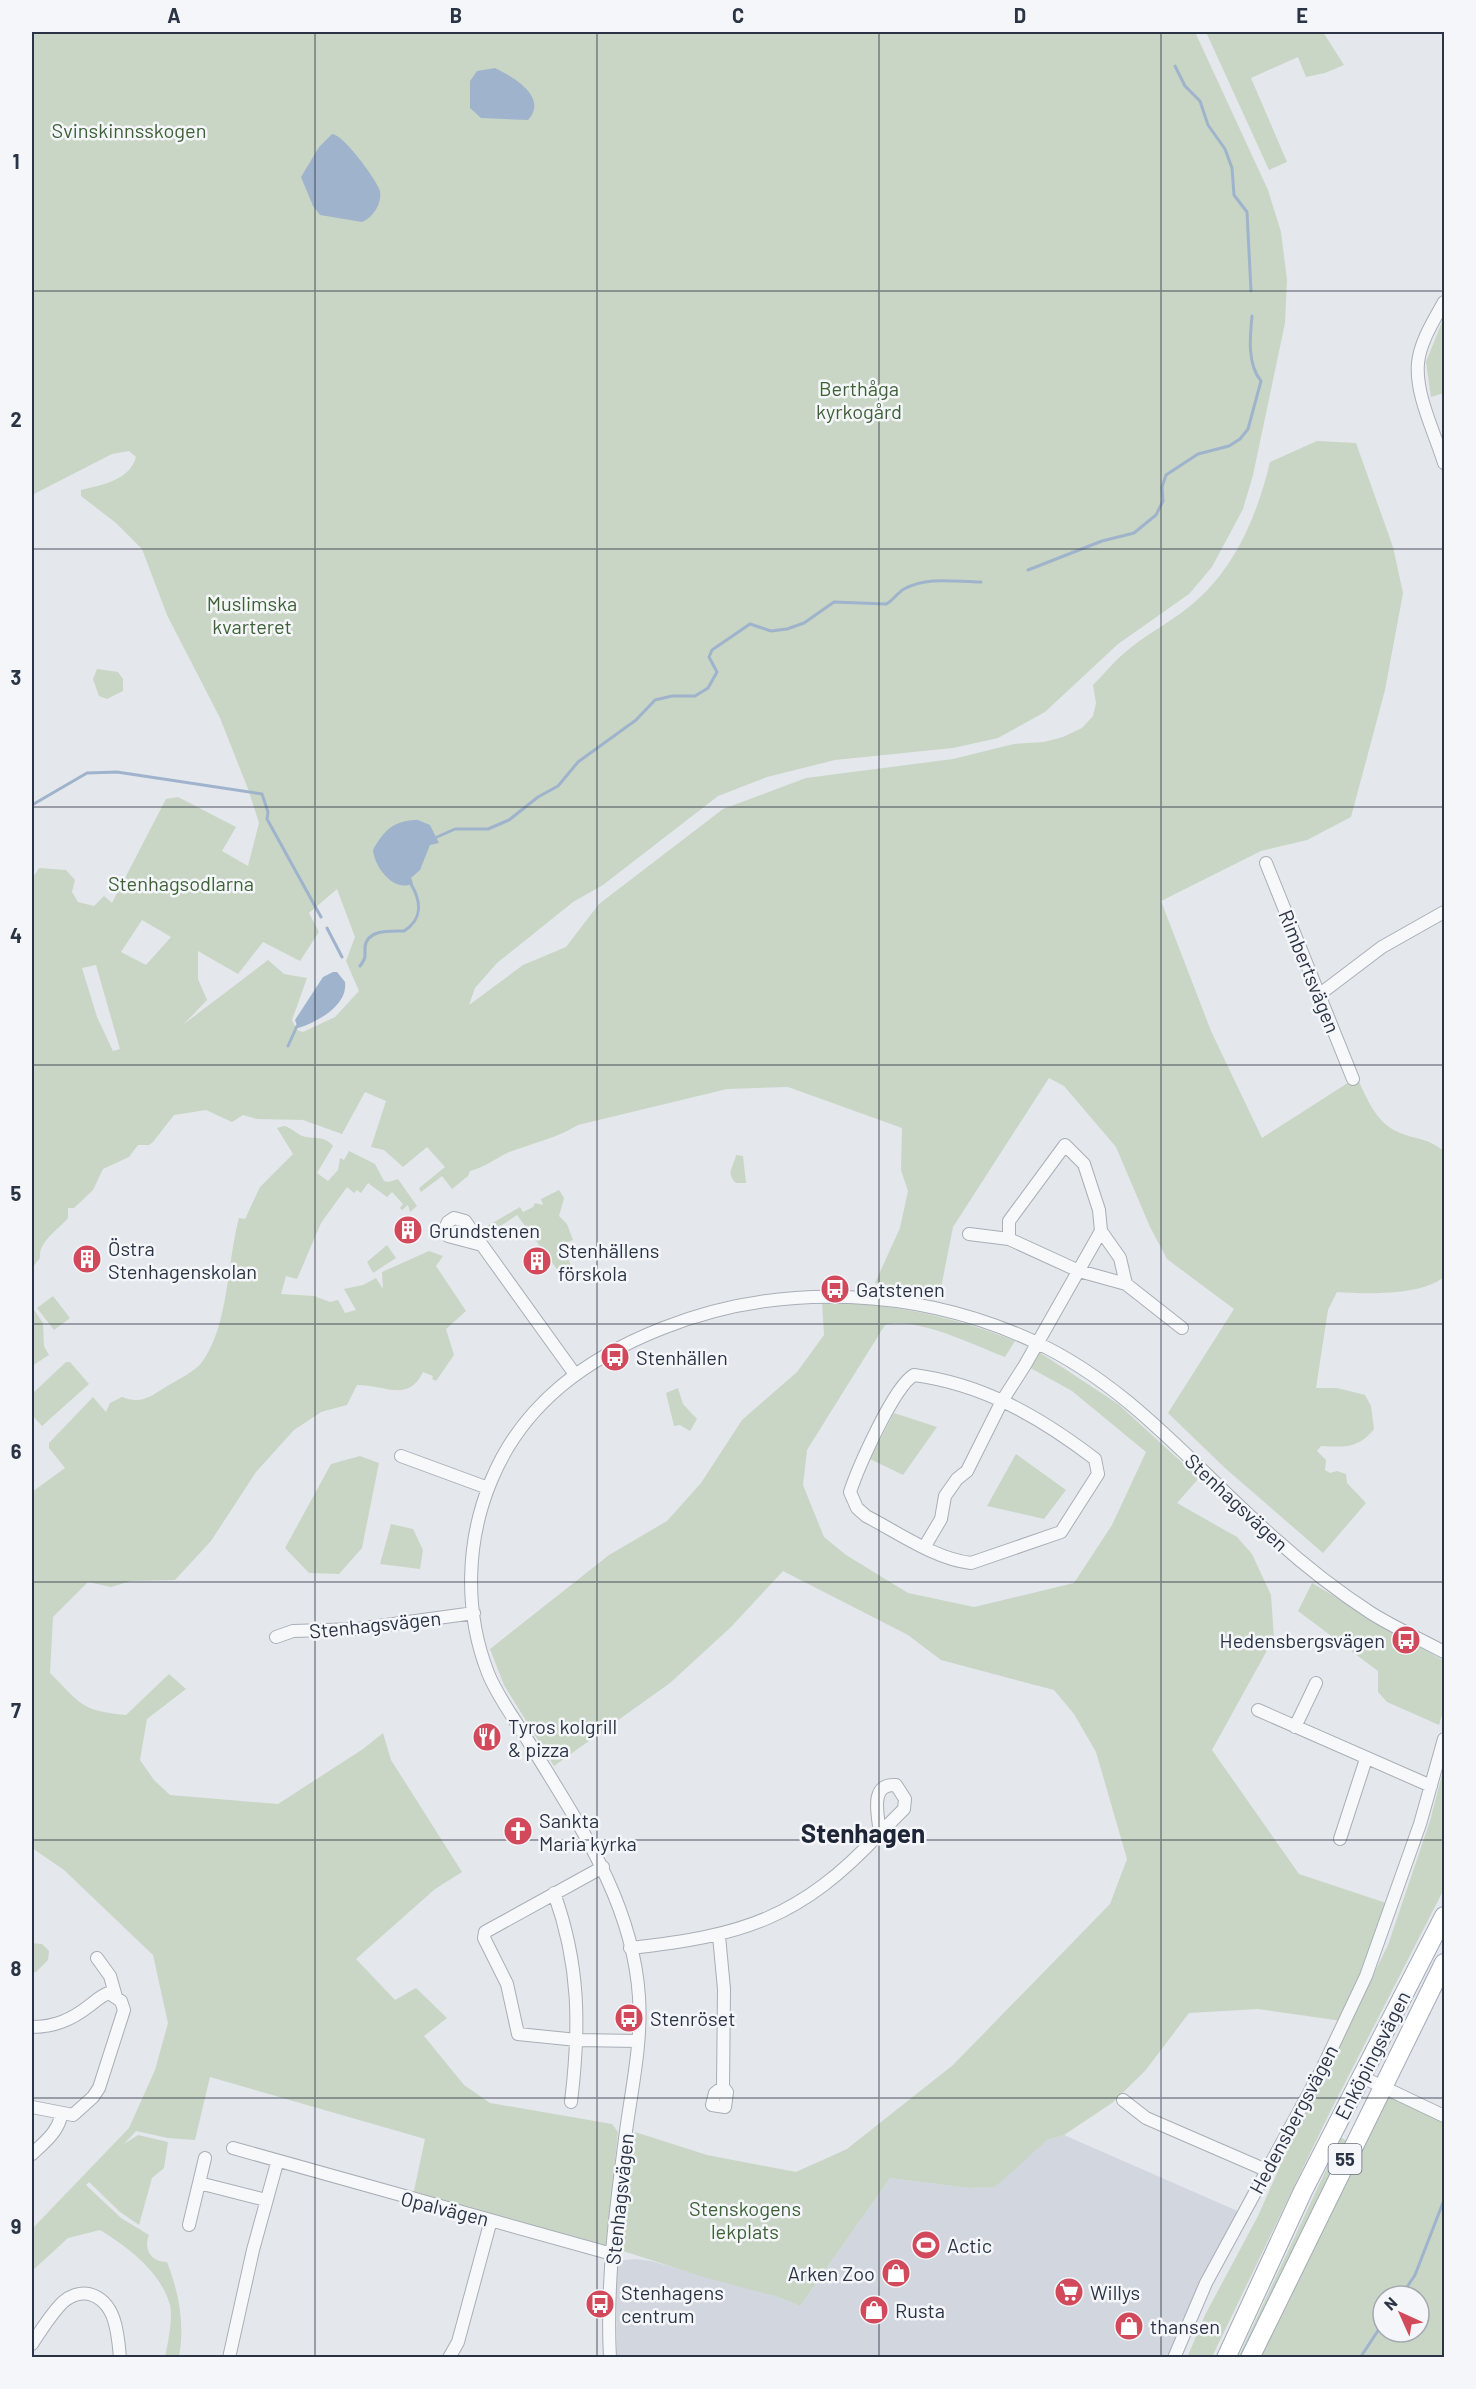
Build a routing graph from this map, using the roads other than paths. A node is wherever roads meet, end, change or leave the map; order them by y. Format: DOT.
graph roads {
  1 [pos="1444,303"];
  2 [pos="1444,463"];
  3 [pos="1266,863"];
  4 [pos="1444,912"];
  5 [pos="1320,994"];
  6 [pos="1353,1079"];
  7 [pos="1101,1231"];
  8 [pos="969,1233"];
  9 [pos="1009,1239"];
  10 [pos="482,1245"];
  11 [pos="1079,1271"];
  12 [pos="1126,1284"];
  13 [pos="1182,1328"];
  14 [pos="1038,1343"];
  15 [pos="574,1373"];
  16 [pos="1002,1401"];
  17 [pos="401,1455"];
  18 [pos="488,1488"];
  19 [pos="926,1546"];
  20 [pos="474,1613"];
  21 [pos="276,1637"];
  22 [pos="1444,1652"];
  23 [pos="1316,1683"];
  24 [pos="1258,1710"];
  25 [pos="1296,1727"];
  26 [pos="1444,1739"];
  27 [pos="1366,1759"];
  28 [pos="1431,1786"];
  29 [pos="880,1833"];
  30 [pos="1340,1839"];
  31 [pos="603,1867"];
  32 [pos="554,1893"];
  33 [pos="1444,1916"];
  34 [pos="719,1936"];
  35 [pos="630,1948"];
  36 [pos="97,1958"];
  37 [pos="1444,1963"];
  38 [pos="116,1997"];
  39 [pos="32,2027"];
  40 [pos="578,2040"];
  41 [pos="638,2041"];
  42 [pos="1360,2076"];
  43 [pos="723,2086"];
  44 [pos="1381,2087"];
  45 [pos="1123,2100"];
  46 [pos="571,2102"];
  47 [pos="32,2107"];
  48 [pos="62,2113"];
  49 [pos="1444,2116"];
  50 [pos="233,2148"];
  51 [pos="32,2154"];
  52 [pos="205,2158"];
  53 [pos="277,2163"];
  54 [pos="1266,2170"];
  55 [pos="199,2183"];
  56 [pos="266,2200"];
  57 [pos="491,2220"];
  58 [pos="189,2225"];
  59 [pos="612,2254"];
  60 [pos="32,2344"];
  61 [pos="120,2358"];
  62 [pos="229,2358"];
  63 [pos="449,2358"];
  64 [pos="610,2358"];
  65 [pos="1174,2358"];
  66 [pos="1226,2358"];
  67 [pos="1250,2358"];
  1 -- 2 [label="street"];
  3 -- 5 [label="street, Rimbertsvägen"];
  4 -- 5 [label="street"];
  5 -- 6 [label="street, Rimbertsvägen"];
  7 -- 9 [label="street"];
  7 -- 11 [label="street"];
  7 -- 12 [label="street"];
  8 -- 9 [label="street"];
  9 -- 11 [label="street"];
  10 -- 15 [label="street"];
  11 -- 12 [label="street"];
  11 -- 14 [label="street"];
  12 -- 13 [label="street"];
  14 -- 15 [label="street, Stenhagsvägen"];
  14 -- 16 [label="street"];
  14 -- 22 [label="street, Stenhagsvägen"];
  15 -- 18 [label="street, Stenhagsvägen"];
  16 -- 19 [label="street"];
  16 -- 19 [label="street"];
  16 -- 19 [label="street"];
  17 -- 18 [label="street"];
  18 -- 20 [label="street, Stenhagsvägen"];
  20 -- 21 [label="street, Stenhagsvägen"];
  20 -- 31 [label="street, Stenhagsvägen"];
  23 -- 25 [label="street"];
  24 -- 25 [label="street"];
  25 -- 27 [label="street"];
  26 -- 28 [label="street, Hedensbergsvägen"];
  27 -- 28 [label="street"];
  27 -- 30 [label="street"];
  28 -- 54 [label="street, Hedensbergsvägen"];
  29 -- 34 [label="street"];
  31 -- 32 [label="street"];
  31 -- 35 [label="street, Stenhagsvägen"];
  32 -- 40 [label="street"];
  32 -- 40 [label="street"];
  33 -- 42 [label="main road, Enköpingsvägen / 55"];
  34 -- 35 [label="street"];
  34 -- 43 [label="street"];
  35 -- 41 [label="street, Stenhagsvägen"];
  36 -- 38 [label="street"];
  37 -- 44 [label="main road, Enköpingsvägen / 55"];
  38 -- 39 [label="street"];
  38 -- 48 [label="street"];
  40 -- 41 [label="street"];
  40 -- 46 [label="street"];
  41 -- 59 [label="street, Stenhagsvägen"];
  42 -- 44 [label="street"];
  42 -- 66 [label="main road, Enköpingsvägen / 55"];
  44 -- 49 [label="street"];
  44 -- 67 [label="main road, Enköpingsvägen / 55"];
  45 -- 54 [label="street"];
  47 -- 48 [label="street"];
  48 -- 51 [label="street"];
  50 -- 53 [label="street, Opalvägen"];
  52 -- 55 [label="street"];
  53 -- 56 [label="street"];
  53 -- 57 [label="street, Opalvägen"];
  54 -- 65 [label="street, Hedensbergsvägen"];
  55 -- 56 [label="street"];
  55 -- 58 [label="street"];
  56 -- 62 [label="street"];
  57 -- 59 [label="street, Opalvägen"];
  57 -- 63 [label="street"];
  59 -- 64 [label="street, Stenhagsvägen"];
  60 -- 61 [label="street"];
}
